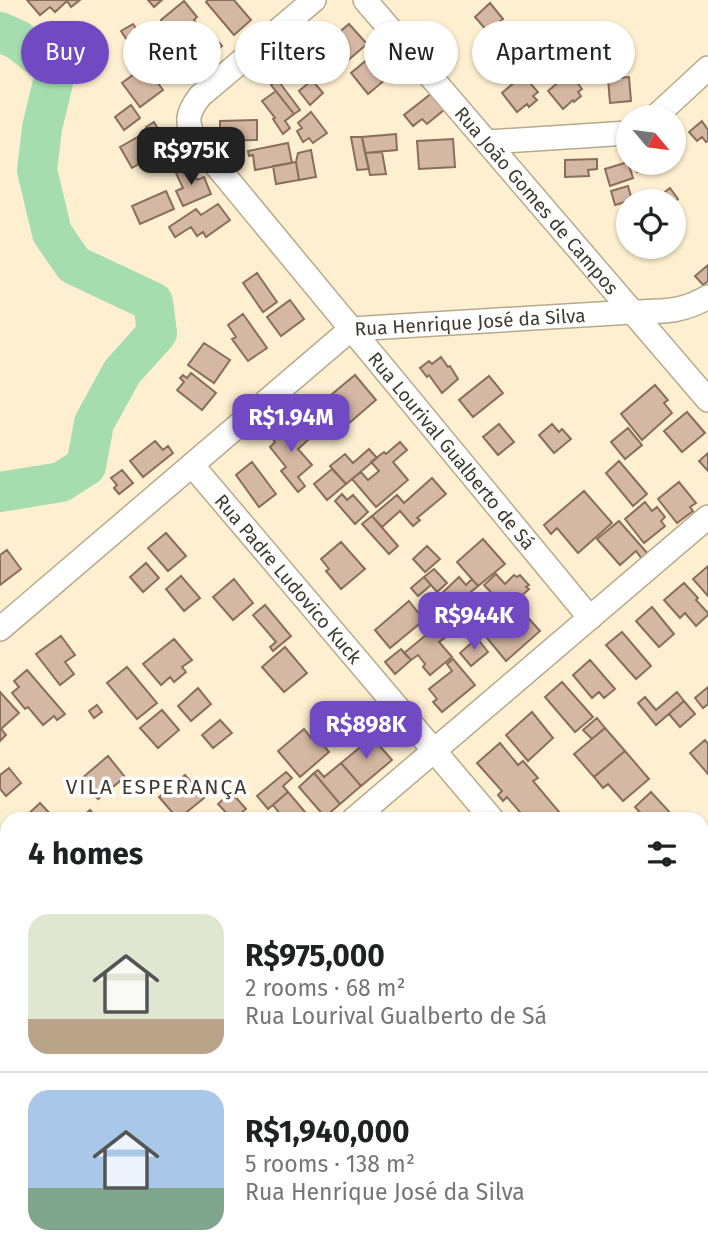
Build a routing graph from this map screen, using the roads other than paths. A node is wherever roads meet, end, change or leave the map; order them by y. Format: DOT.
graph roads {
  1 [pos="314,0"];
  2 [pos="365,0"];
  3 [pos="708,68"];
  4 [pos="668,105"];
  5 [pos="616,134"];
  6 [pos="487,142"];
  7 [pos="708,297"];
  8 [pos="632,312"];
  9 [pos="351,329"];
  10 [pos="708,400"];
  11 [pos="192,465"];
  12 [pos="708,517"];
  13 [pos="590,618"];
  14 [pos="0,629"];
  15 [pos="434,751"];
  16 [pos="362,812"];
  17 [pos="486,812"];
  1 -- 9 [label="street, Rua Lourival Gualberto de Sá"];
  2 -- 6 [label="street, Rua João Gomes de Campos"];
  3 -- 4 [label="street"];
  5 -- 6 [label="street"];
  6 -- 8 [label="street, Rua João Gomes de Campos"];
  7 -- 8 [label="street, Rua Henrique José da Silva"];
  8 -- 9 [label="street, Rua Henrique José da Silva"];
  8 -- 10 [label="street, Rua João Gomes de Campos"];
  9 -- 11 [label="street, Rua Henrique José da Silva"];
  9 -- 13 [label="street, Rua Lourival Gualberto de Sá"];
  11 -- 14 [label="street, Rua Henrique José da Silva"];
  11 -- 15 [label="street, Rua Padre Ludovico Kuck"];
  12 -- 13 [label="street"];
  13 -- 15 [label="street"];
  15 -- 16 [label="street"];
  15 -- 17 [label="street, Rua Padre Ludovico Kuck"];
}
